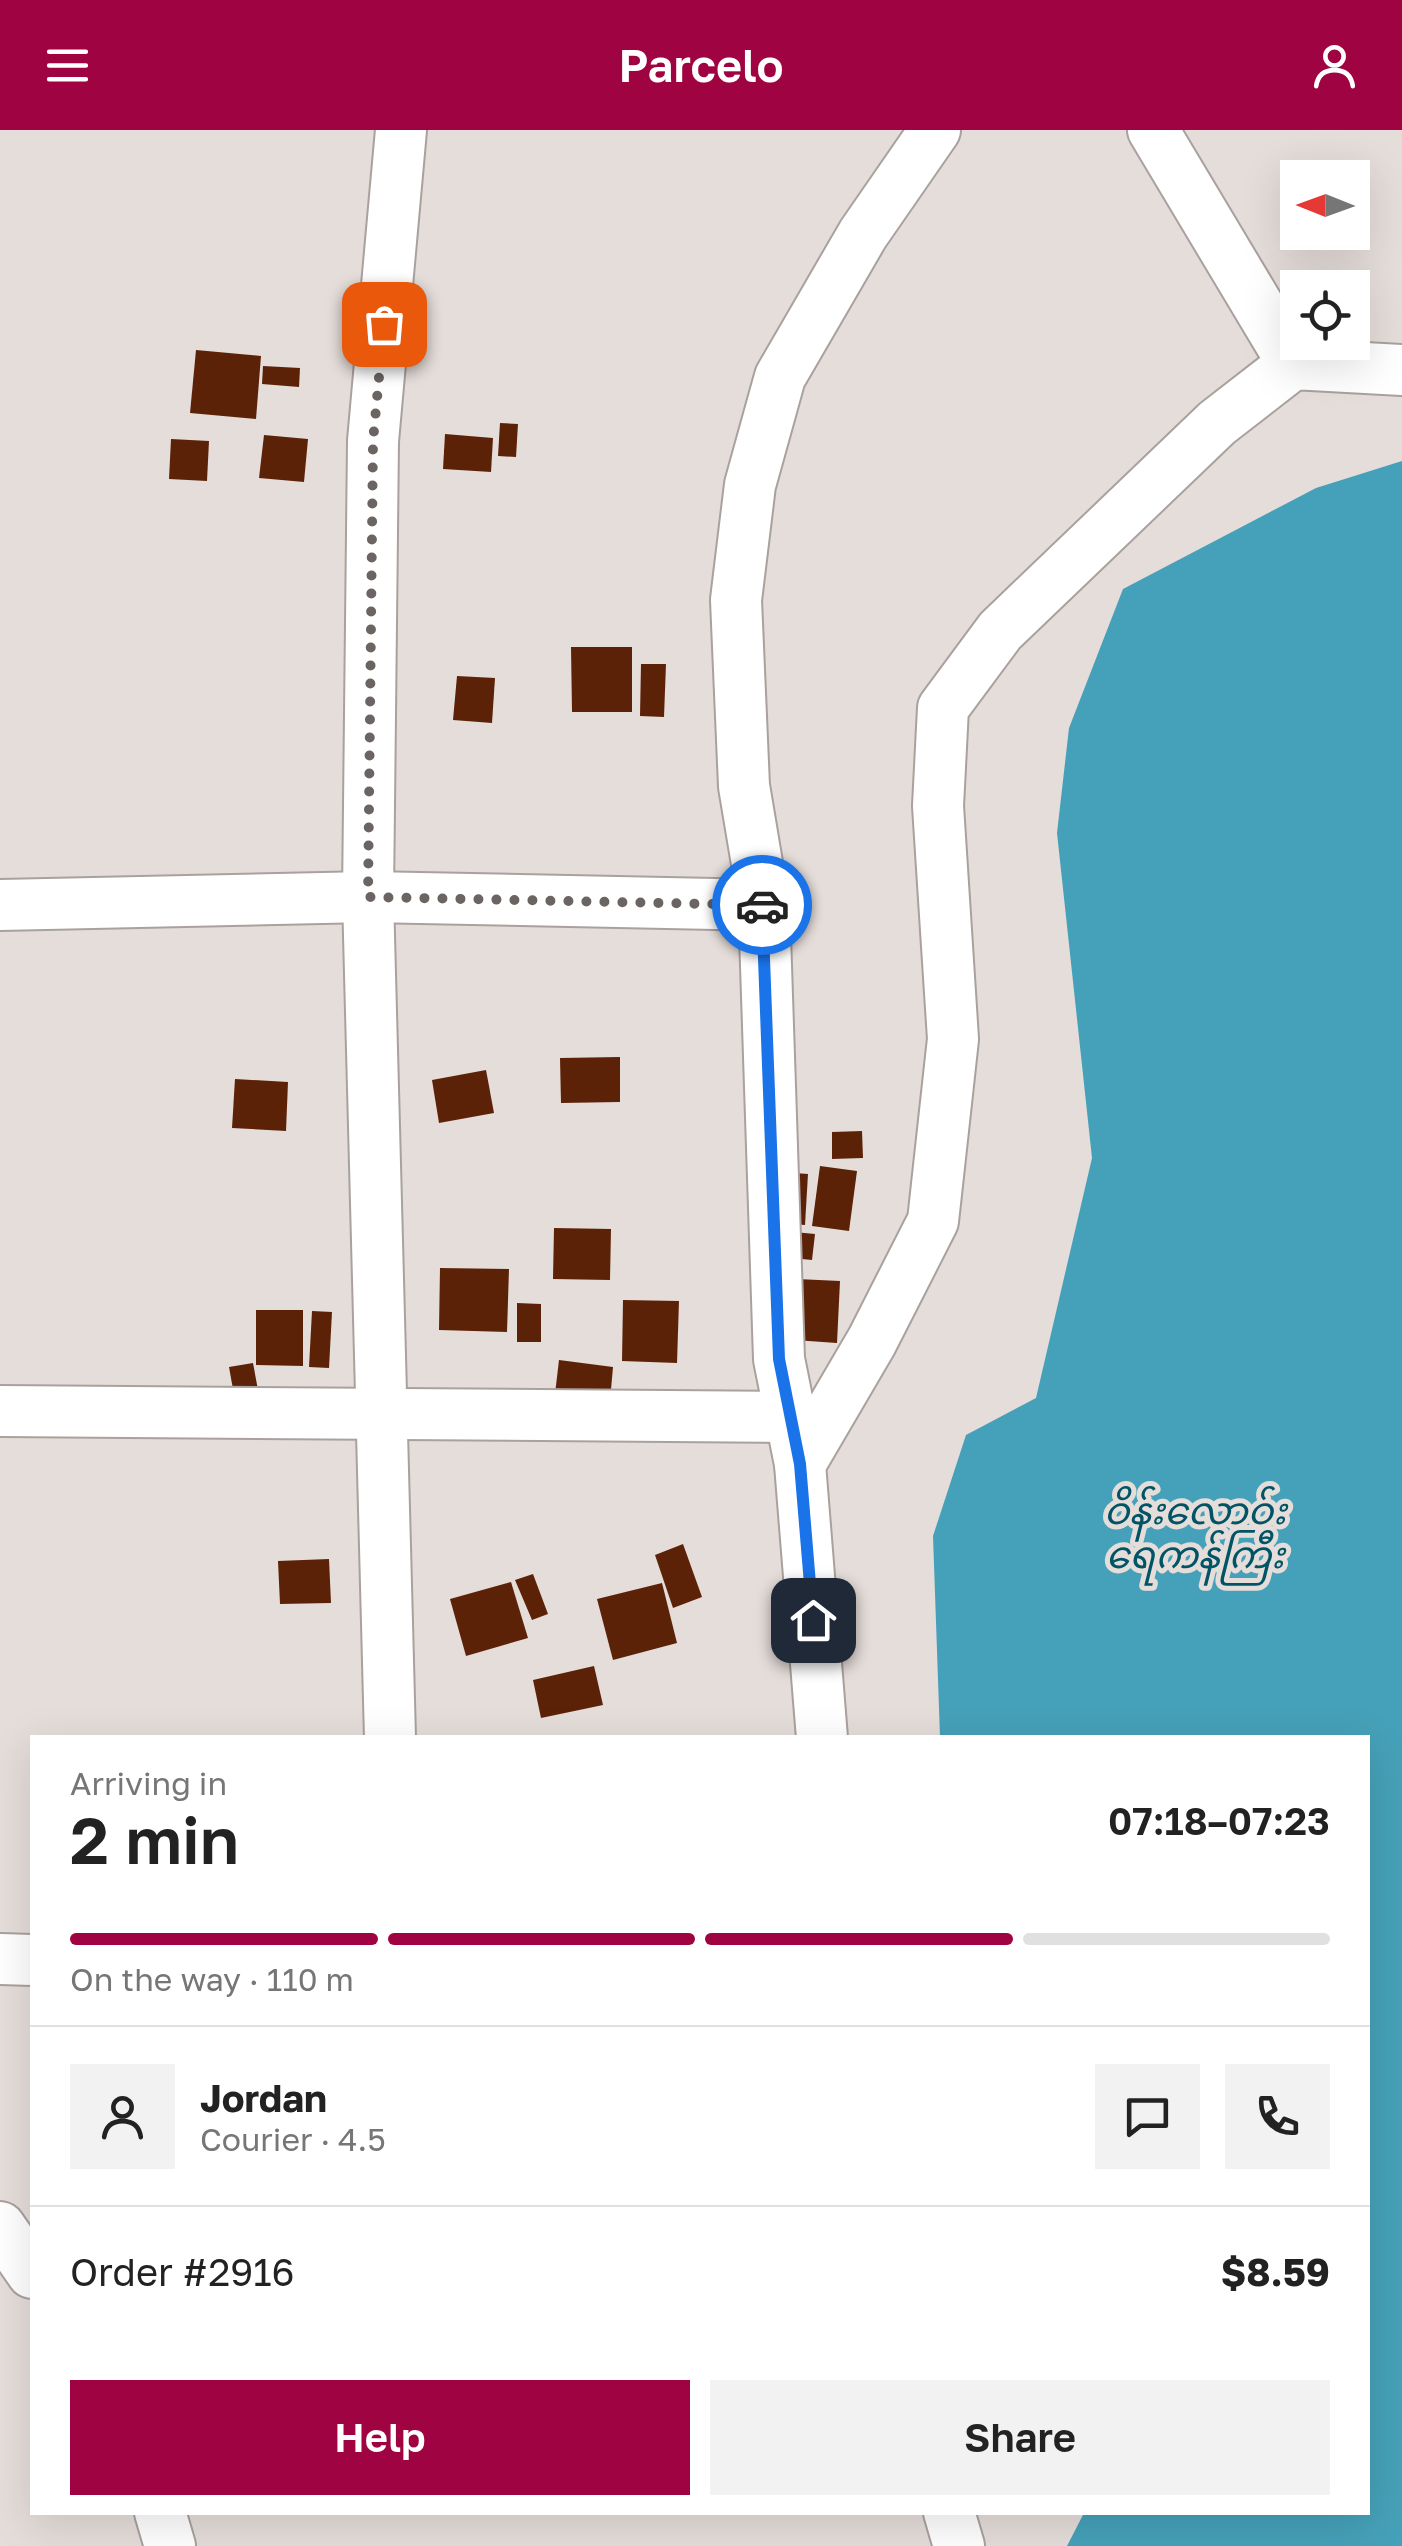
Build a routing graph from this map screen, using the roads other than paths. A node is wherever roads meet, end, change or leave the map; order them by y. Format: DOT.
graph roads {
  1 [pos="401,130"];
  2 [pos="935,130"];
  3 [pos="1153,130"];
  4 [pos="1293,364"];
  5 [pos="1402,370"];
  6 [pos="368,897"];
  7 [pos="0,905"];
  8 [pos="764,905"];
  9 [pos="0,1410"];
  10 [pos="384,1414"];
  11 [pos="796,1440"];
  12 [pos="390,1735"];
  13 [pos="822,1735"];
  14 [pos="0,1959"];
  15 [pos="30,1960"];
  16 [pos="0,2227"];
  17 [pos="30,2269"];
  18 [pos="161,2515"];
  19 [pos="950,2515"];
  20 [pos="170,2546"];
  21 [pos="959,2546"];
  1 -- 6 [label="street"];
  2 -- 8 [label="street"];
  3 -- 4 [label="street"];
  4 -- 5 [label="street"];
  4 -- 11 [label="street"];
  6 -- 7 [label="street"];
  6 -- 8 [label="street"];
  6 -- 10 [label="street"];
  8 -- 11 [label="street"];
  9 -- 10 [label="street"];
  10 -- 11 [label="street"];
  10 -- 12 [label="street"];
  11 -- 13 [label="street"];
  14 -- 15 [label="street"];
  16 -- 17 [label="street"];
  18 -- 20 [label="street"];
  19 -- 21 [label="street"];
}
